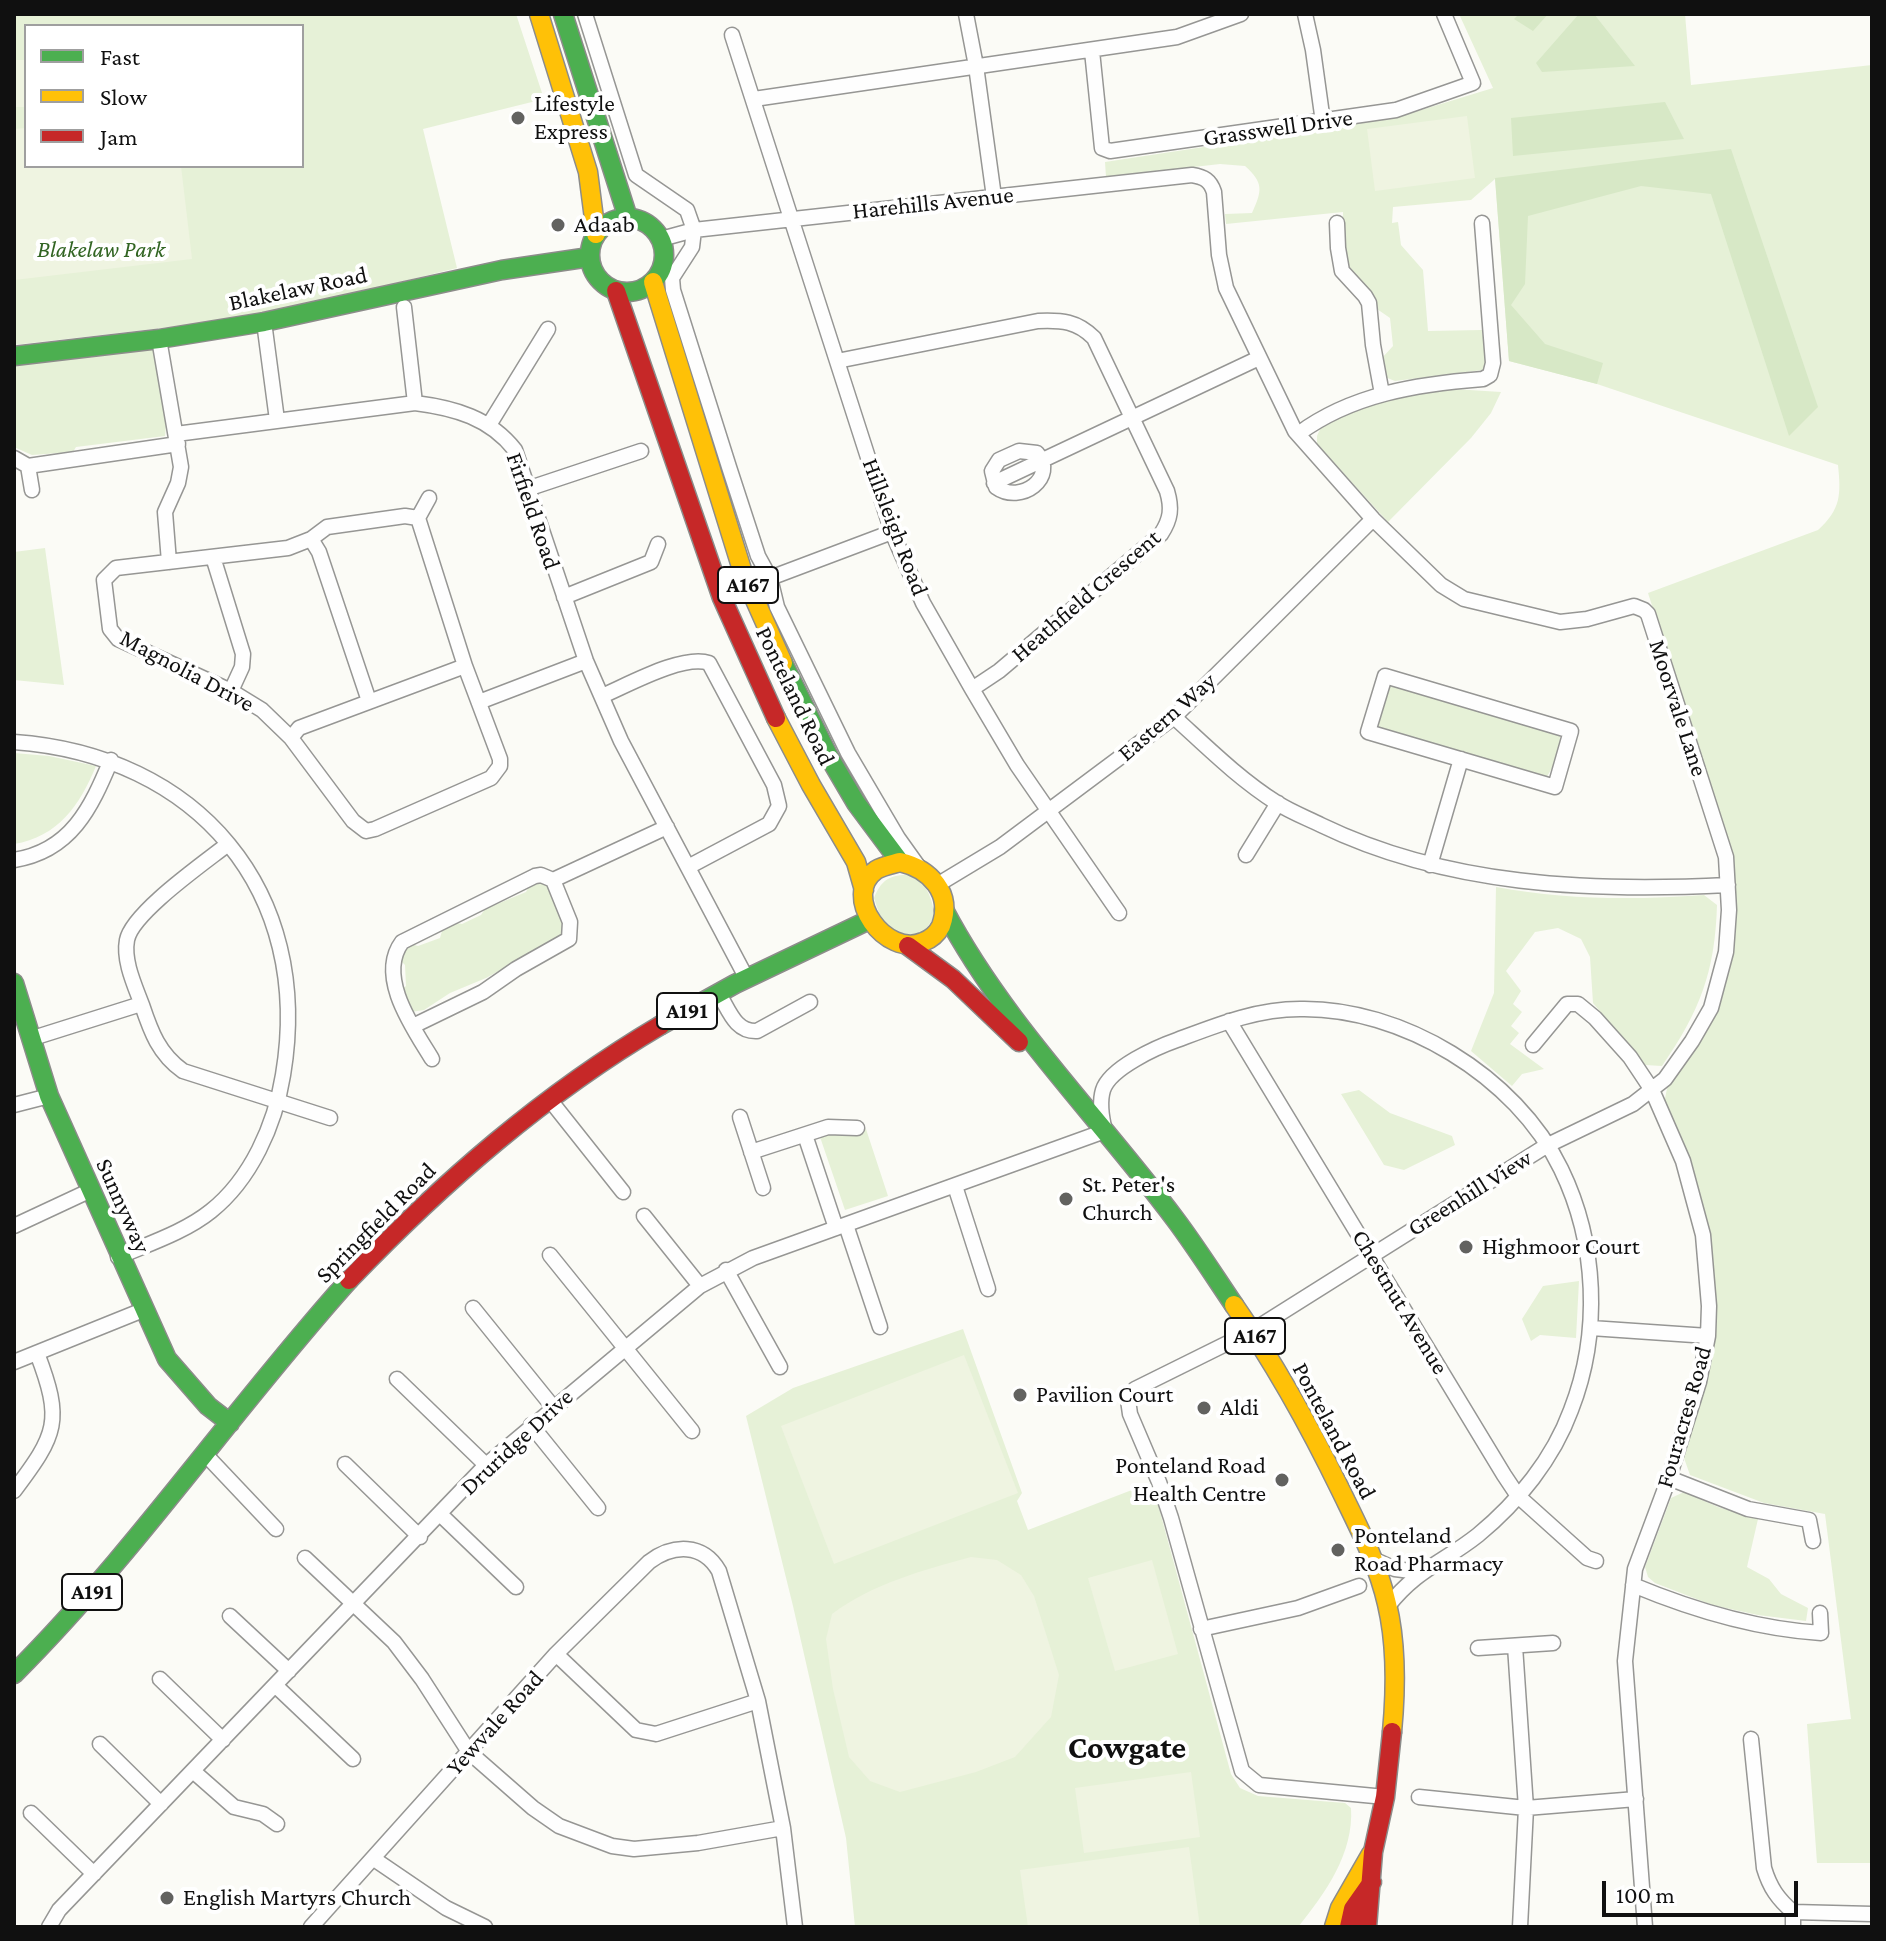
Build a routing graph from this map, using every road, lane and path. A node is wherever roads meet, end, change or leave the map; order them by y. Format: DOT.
graph roads {
  1 [pos="539,14"];
  2 [pos="563,14"];
  3 [pos="585,14"];
  4 [pos="966,14"];
  5 [pos="1241,14"];
  6 [pos="1305,14"];
  7 [pos="1444,14"];
  8 [pos="732,35"];
  9 [pos="1092,51"];
  10 [pos="976,66"];
  11 [pos="754,99"];
  12 [pos="1323,122"];
  13 [pos="1206,178"];
  14 [pos="994,197"];
  15 [pos="628,218"];
  16 [pos="793,219"];
  17 [pos="1337,223"];
  18 [pos="1482,223"];
  19 [pos="694,230"];
  20 [pos="596,234"];
  21 [pos="661,239"];
  22 [pos="590,257"];
  23 [pos="653,282"];
  24 [pos="616,291"];
  25 [pos="404,307"];
  26 [pos="264,322"];
  27 [pos="548,329"];
  28 [pos="159,339"];
  29 [pos="14,356"];
  30 [pos="1259,358"];
  31 [pos="837,361"];
  32 [pos="1382,394"];
  33 [pos="415,403"];
  34 [pos="1132,417"];
  35 [pos="277,420"];
  36 [pos="489,425"];
  37 [pos="1298,434"];
  38 [pos="177,439"];
  39 [pos="641,451"];
  40 [pos="14,458"];
  41 [pos="1043,460"];
  42 [pos="28,466"];
  43 [pos="527,489"];
  44 [pos="32,490"];
  45 [pos="429,498"];
  46 [pos="418,518"];
  47 [pos="1373,519"];
  48 [pos="892,532"];
  49 [pos="311,539"];
  50 [pos="658,544"];
  51 [pos="213,557"];
  52 [pos="169,562"];
  53 [pos="770,578"];
  54 [pos="564,597"];
  55 [pos="586,661"];
  56 [pos="465,666"];
  57 [pos="972,689"];
  58 [pos="231,691"];
  59 [pos="602,696"];
  60 [pos="369,701"];
  61 [pos="479,702"];
  62 [pos="1174,717"];
  63 [pos="291,738"];
  64 [pos="14,742"];
  65 [pos="1461,759"];
  66 [pos="111,760"];
  67 [pos="1278,803"];
  68 [pos="1050,810"];
  69 [pos="667,827"];
  70 [pos="228,844"];
  71 [pos="1246,855"];
  72 [pos="14,860"];
  73 [pos="900,862"];
  74 [pos="1430,865"];
  75 [pos="688,867"];
  76 [pos="919,868"];
  77 [pos="553,880"];
  78 [pos="937,885"];
  79 [pos="1728,885"];
  80 [pos="864,890"];
  81 [pos="944,910"];
  82 [pos="1119,913"];
  83 [pos="869,920"];
  84 [pos="908,946"];
  85 [pos="747,979"];
  86 [pos="14,983"];
  87 [pos="719,994"];
  88 [pos="810,1002"];
  89 [pos="141,1004"];
  90 [pos="1229,1021"];
  91 [pos="413,1026"];
  92 [pos="30,1039"];
  93 [pos="1533,1045"];
  94 [pos="432,1059"];
  95 [pos="1070,1090"];
  96 [pos="1652,1090"];
  97 [pos="49,1096"];
  98 [pos="278,1100"];
  99 [pos="550,1100"];
  100 [pos="14,1105"];
  101 [pos="740,1117"];
  102 [pos="330,1118"];
  103 [pos="857,1128"];
  104 [pos="1105,1131"];
  105 [pos="805,1135"];
  106 [pos="1546,1146"];
  107 [pos="751,1152"];
  108 [pos="955,1186"];
  109 [pos="763,1188"];
  110 [pos="89,1191"];
  111 [pos="623,1192"];
  112 [pos="644,1216"];
  113 [pos="14,1226"];
  114 [pos="841,1227"];
  115 [pos="550,1255"];
  116 [pos="1372,1255"];
  117 [pos="118,1257"];
  118 [pos="726,1270"];
  119 [pos="700,1286"];
  120 [pos="988,1289"];
  121 [pos="473,1308"];
  122 [pos="143,1310"];
  123 [pos="880,1327"];
  124 [pos="1591,1328"];
  125 [pos="1252,1331"];
  126 [pos="1708,1336"];
  127 [pos="625,1347"];
  128 [pos="37,1353"];
  129 [pos="14,1362"];
  130 [pos="780,1367"];
  131 [pos="397,1379"];
  132 [pos="553,1407"];
  133 [pos="230,1423"];
  134 [pos="531,1425"];
  135 [pos="692,1431"];
  136 [pos="205,1454"];
  137 [pos="345,1464"];
  138 [pos="486,1465"];
  139 [pos="1669,1478"];
  140 [pos="14,1491"];
  141 [pos="1518,1496"];
  142 [pos="598,1508"];
  143 [pos="441,1515"];
  144 [pos="276,1529"];
  145 [pos="420,1537"];
  146 [pos="1813,1541"];
  147 [pos="305,1558"];
  148 [pos="1375,1560"];
  149 [pos="1596,1561"];
  150 [pos="1419,1572"];
  151 [pos="1633,1585"];
  152 [pos="1359,1586"];
  153 [pos="516,1587"];
  154 [pos="354,1604"];
  155 [pos="1388,1606"];
  156 [pos="1820,1613"];
  157 [pos="230,1616"];
  158 [pos="1201,1629"];
  159 [pos="1553,1643"];
  160 [pos="1515,1646"];
  161 [pos="1478,1648"];
  162 [pos="556,1654"];
  163 [pos="289,1671"];
  164 [pos="14,1674"];
  165 [pos="160,1679"];
  166 [pos="276,1686"];
  167 [pos="758,1701"];
  168 [pos="1751,1739"];
  169 [pos="223,1740"];
  170 [pos="100,1744"];
  171 [pos="469,1752"];
  172 [pos="353,1759"];
  173 [pos="193,1771"];
  174 [pos="1385,1797"];
  175 [pos="1419,1797"];
  176 [pos="1636,1799"];
  177 [pos="161,1804"];
  178 [pos="1526,1808"];
  179 [pos="31,1813"];
  180 [pos="277,1824"];
  181 [pos="783,1828"];
  182 [pos="1373,1852"];
  183 [pos="374,1859"];
  184 [pos="94,1874"];
  185 [pos="1372,1882"];
  186 [pos="1872,1914"];
  187 [pos="1793,1919"];
  188 [pos="1338,1926"];
  189 [pos="49,1927"];
  190 [pos="311,1927"];
  191 [pos="485,1927"];
  192 [pos="795,1927"];
  193 [pos="1367,1927"];
  194 [pos="1520,1927"];
  195 [pos="1645,1927"];
  1 -- 20 [label="main road"];
  2 -- 15 [label="main road"];
  3 -- 19 [label="street"];
  4 -- 10 [label="street"];
  5 -- 9 [label="street"];
  6 -- 12 [label="street"];
  7 -- 12 [label="street, Grasswell Drive"];
  8 -- 11 [label="street, Hillsleigh Road"];
  9 -- 10 [label="street"];
  9 -- 12 [label="street, Grasswell Drive"];
  10 -- 11 [label="street"];
  10 -- 14 [label="street"];
  11 -- 16 [label="street, Hillsleigh Road"];
  13 -- 14 [label="street, Harehills Avenue"];
  13 -- 30 [label="street, Moorvale Lane"];
  14 -- 16 [label="street, Harehills Avenue"];
  15 -- 20 [label="main road"];
  15 -- 21 [label="main road"];
  16 -- 19 [label="street, Harehills Avenue"];
  16 -- 31 [label="street, Hillsleigh Road"];
  17 -- 32 [label="street"];
  18 -- 32 [label="street"];
  19 -- 21 [label="street, Harehills Avenue"];
  19 -- 53 [label="street"];
  20 -- 22 [label="main road"];
  21 -- 23 [label="main road"];
  22 -- 24 [label="main road, Ponteland Road / A167"];
  22 -- 26 [label="main road, Blakelaw Road"];
  23 -- 24 [label="main road"];
  23 -- 73 [label="main road, Ponteland Road / A167"];
  24 -- 80 [label="main road, Ponteland Road / A167"];
  25 -- 33 [label="street"];
  26 -- 28 [label="main road, Blakelaw Road"];
  26 -- 35 [label="street"];
  27 -- 36 [label="street"];
  28 -- 29 [label="main road, Blakelaw Road"];
  28 -- 38 [label="street"];
  30 -- 34 [label="street"];
  30 -- 37 [label="street, Moorvale Lane"];
  31 -- 34 [label="street, Heathfield Crescent"];
  31 -- 48 [label="street, Hillsleigh Road"];
  32 -- 37 [label="street"];
  33 -- 35 [label="street, Firfield Road"];
  33 -- 36 [label="street, Firfield Road"];
  34 -- 41 [label="street"];
  34 -- 57 [label="street, Heathfield Crescent"];
  35 -- 38 [label="street, Firfield Road"];
  36 -- 43 [label="street, Firfield Road"];
  37 -- 47 [label="street, Moorvale Lane"];
  38 -- 42 [label="street, Firfield Road"];
  38 -- 52 [label="street"];
  39 -- 43 [label="street"];
  40 -- 42 [label="street"];
  41 -- 41 [label="street"];
  42 -- 44 [label="street"];
  43 -- 54 [label="street, Firfield Road"];
  45 -- 46 [label="street"];
  46 -- 49 [label="street, Magnolia Drive"];
  46 -- 56 [label="street, Magnolia Drive"];
  47 -- 62 [label="street, Eastern Way"];
  47 -- 79 [label="street, Moorvale Lane"];
  48 -- 53 [label="street"];
  48 -- 57 [label="street, Hillsleigh Road"];
  49 -- 51 [label="street, Magnolia Drive"];
  49 -- 60 [label="street"];
  50 -- 54 [label="street"];
  51 -- 52 [label="street, Magnolia Drive"];
  51 -- 58 [label="street"];
  52 -- 58 [label="street, Magnolia Drive"];
  53 -- 76 [label="street"];
  54 -- 55 [label="street, Firfield Road"];
  55 -- 59 [label="street, Firfield Road"];
  55 -- 61 [label="street"];
  56 -- 60 [label="street"];
  56 -- 61 [label="street, Magnolia Drive"];
  57 -- 68 [label="street, Hillsleigh Road"];
  58 -- 63 [label="street, Magnolia Drive"];
  59 -- 69 [label="street, Firfield Road"];
  59 -- 75 [label="street"];
  60 -- 63 [label="street"];
  61 -- 63 [label="street, Magnolia Drive"];
  62 -- 67 [label="street"];
  62 -- 68 [label="street, Eastern Way"];
  64 -- 66 [label="street"];
  65 -- 65 [label="street"];
  65 -- 74 [label="street"];
  66 -- 70 [label="street"];
  66 -- 72 [label="street"];
  67 -- 71 [label="street"];
  67 -- 74 [label="street"];
  68 -- 78 [label="street, Eastern Way"];
  68 -- 82 [label="street, Hillsleigh Road"];
  69 -- 75 [label="street, Firfield Road"];
  69 -- 77 [label="street"];
  70 -- 89 [label="street"];
  70 -- 98 [label="street"];
  73 -- 76 [label="main road"];
  73 -- 80 [label="main road"];
  74 -- 79 [label="street"];
  75 -- 85 [label="street, Firfield Road"];
  76 -- 78 [label="main road"];
  77 -- 91 [label="street"];
  77 -- 91 [label="street"];
  78 -- 81 [label="main road, A167"];
  79 -- 96 [label="street, Moorvale Lane"];
  80 -- 83 [label="main road, A167"];
  81 -- 84 [label="main road"];
  81 -- 95 [label="main road, Ponteland Road / A167"];
  83 -- 84 [label="main road, A167"];
  83 -- 85 [label="main road, Springfield Road / A191"];
  84 -- 95 [label="main road, Ponteland Road / A167"];
  85 -- 87 [label="main road, Springfield Road / A191"];
  86 -- 92 [label="main road, Sunnyway"];
  87 -- 88 [label="street"];
  87 -- 99 [label="main road, Springfield Road / A191"];
  89 -- 92 [label="street"];
  89 -- 98 [label="street"];
  90 -- 104 [label="street"];
  90 -- 106 [label="street"];
  90 -- 116 [label="street, Chestnut Avenue"];
  91 -- 94 [label="street"];
  92 -- 97 [label="main road, Sunnyway"];
  93 -- 96 [label="street, Fouracres Road"];
  95 -- 104 [label="main road, Ponteland Road / A167"];
  96 -- 106 [label="street, Greenhill View"];
  96 -- 126 [label="street, Fouracres Road"];
  97 -- 100 [label="street"];
  97 -- 110 [label="main road, Sunnyway"];
  98 -- 102 [label="street"];
  98 -- 117 [label="street"];
  99 -- 111 [label="street"];
  99 -- 133 [label="main road, Springfield Road / A191"];
  101 -- 107 [label="street"];
  103 -- 105 [label="street"];
  104 -- 108 [label="street, Druridge Drive"];
  104 -- 125 [label="main road, Ponteland Road / A167"];
  105 -- 107 [label="street"];
  105 -- 114 [label="street"];
  106 -- 116 [label="street, Greenhill View"];
  106 -- 124 [label="street"];
  107 -- 109 [label="street"];
  108 -- 114 [label="street, Druridge Drive"];
  108 -- 120 [label="street"];
  110 -- 113 [label="street"];
  110 -- 117 [label="main road, Sunnyway"];
  112 -- 119 [label="street"];
  114 -- 118 [label="street, Druridge Drive"];
  114 -- 123 [label="street"];
  115 -- 127 [label="street"];
  116 -- 125 [label="street, Greenhill View"];
  116 -- 141 [label="street, Chestnut Avenue"];
  117 -- 122 [label="main road, Sunnyway"];
  118 -- 119 [label="street, Druridge Drive"];
  118 -- 130 [label="street"];
  119 -- 127 [label="street, Druridge Drive"];
  121 -- 132 [label="street"];
  122 -- 128 [label="street"];
  122 -- 133 [label="main road, Sunnyway"];
  124 -- 126 [label="street"];
  124 -- 141 [label="street"];
  125 -- 148 [label="main road, Ponteland Road / A167"];
  125 -- 158 [label="street, Greenhill View"];
  126 -- 139 [label="street, Fouracres Road"];
  127 -- 132 [label="street, Druridge Drive"];
  127 -- 135 [label="street"];
  128 -- 129 [label="street"];
  128 -- 140 [label="street"];
  131 -- 138 [label="street"];
  132 -- 134 [label="street, Druridge Drive"];
  133 -- 136 [label="main road, Springfield Road / A191"];
  134 -- 138 [label="street, Druridge Drive"];
  134 -- 142 [label="street"];
  136 -- 144 [label="street"];
  136 -- 164 [label="main road, Springfield Road / A191"];
  137 -- 145 [label="street"];
  138 -- 143 [label="street, Druridge Drive"];
  139 -- 146 [label="street"];
  139 -- 151 [label="street, Fouracres Road"];
  141 -- 149 [label="street, Chestnut Avenue"];
  141 -- 150 [label="street"];
  143 -- 145 [label="street, Druridge Drive"];
  143 -- 153 [label="street"];
  145 -- 154 [label="street, Druridge Drive"];
  147 -- 154 [label="street"];
  148 -- 150 [label="street"];
  148 -- 155 [label="main road, Ponteland Road / A167"];
  150 -- 155 [label="street"];
  151 -- 156 [label="street"];
  151 -- 176 [label="street, Fouracres Road"];
  152 -- 158 [label="street"];
  154 -- 163 [label="street, Druridge Drive"];
  154 -- 171 [label="street"];
  155 -- 174 [label="main road, Ponteland Road / A167"];
  157 -- 163 [label="street"];
  158 -- 174 [label="street"];
  159 -- 160 [label="street"];
  160 -- 161 [label="street"];
  160 -- 178 [label="street"];
  162 -- 167 [label="street"];
  162 -- 167 [label="street, Yewvale Road"];
  162 -- 171 [label="street, Yewvale Road"];
  163 -- 166 [label="street, Druridge Drive"];
  165 -- 169 [label="street"];
  166 -- 169 [label="street, Druridge Drive"];
  166 -- 172 [label="street"];
  167 -- 181 [label="street"];
  168 -- 187 [label="street"];
  169 -- 173 [label="street, Druridge Drive"];
  170 -- 177 [label="street"];
  171 -- 181 [label="street"];
  171 -- 183 [label="street, Yewvale Road"];
  173 -- 177 [label="street, Druridge Drive"];
  173 -- 180 [label="street"];
  174 -- 182 [label="main road, Ponteland Road / A167"];
  175 -- 178 [label="street"];
  176 -- 178 [label="street"];
  176 -- 195 [label="street, Fouracres Road"];
  177 -- 184 [label="street, Druridge Drive"];
  178 -- 194 [label="street"];
  179 -- 184 [label="street"];
  181 -- 192 [label="street"];
  182 -- 185 [label="main road, Ponteland Road / A167"];
  182 -- 188 [label="main road, Ponteland Road / A167"];
  183 -- 190 [label="street, Yewvale Road"];
  183 -- 191 [label="street"];
  184 -- 189 [label="street, Druridge Drive"];
  185 -- 188 [label="main road, A167"];
  185 -- 193 [label="main road, Ponteland Road / A167"];
  186 -- 187 [label="street"];
}
